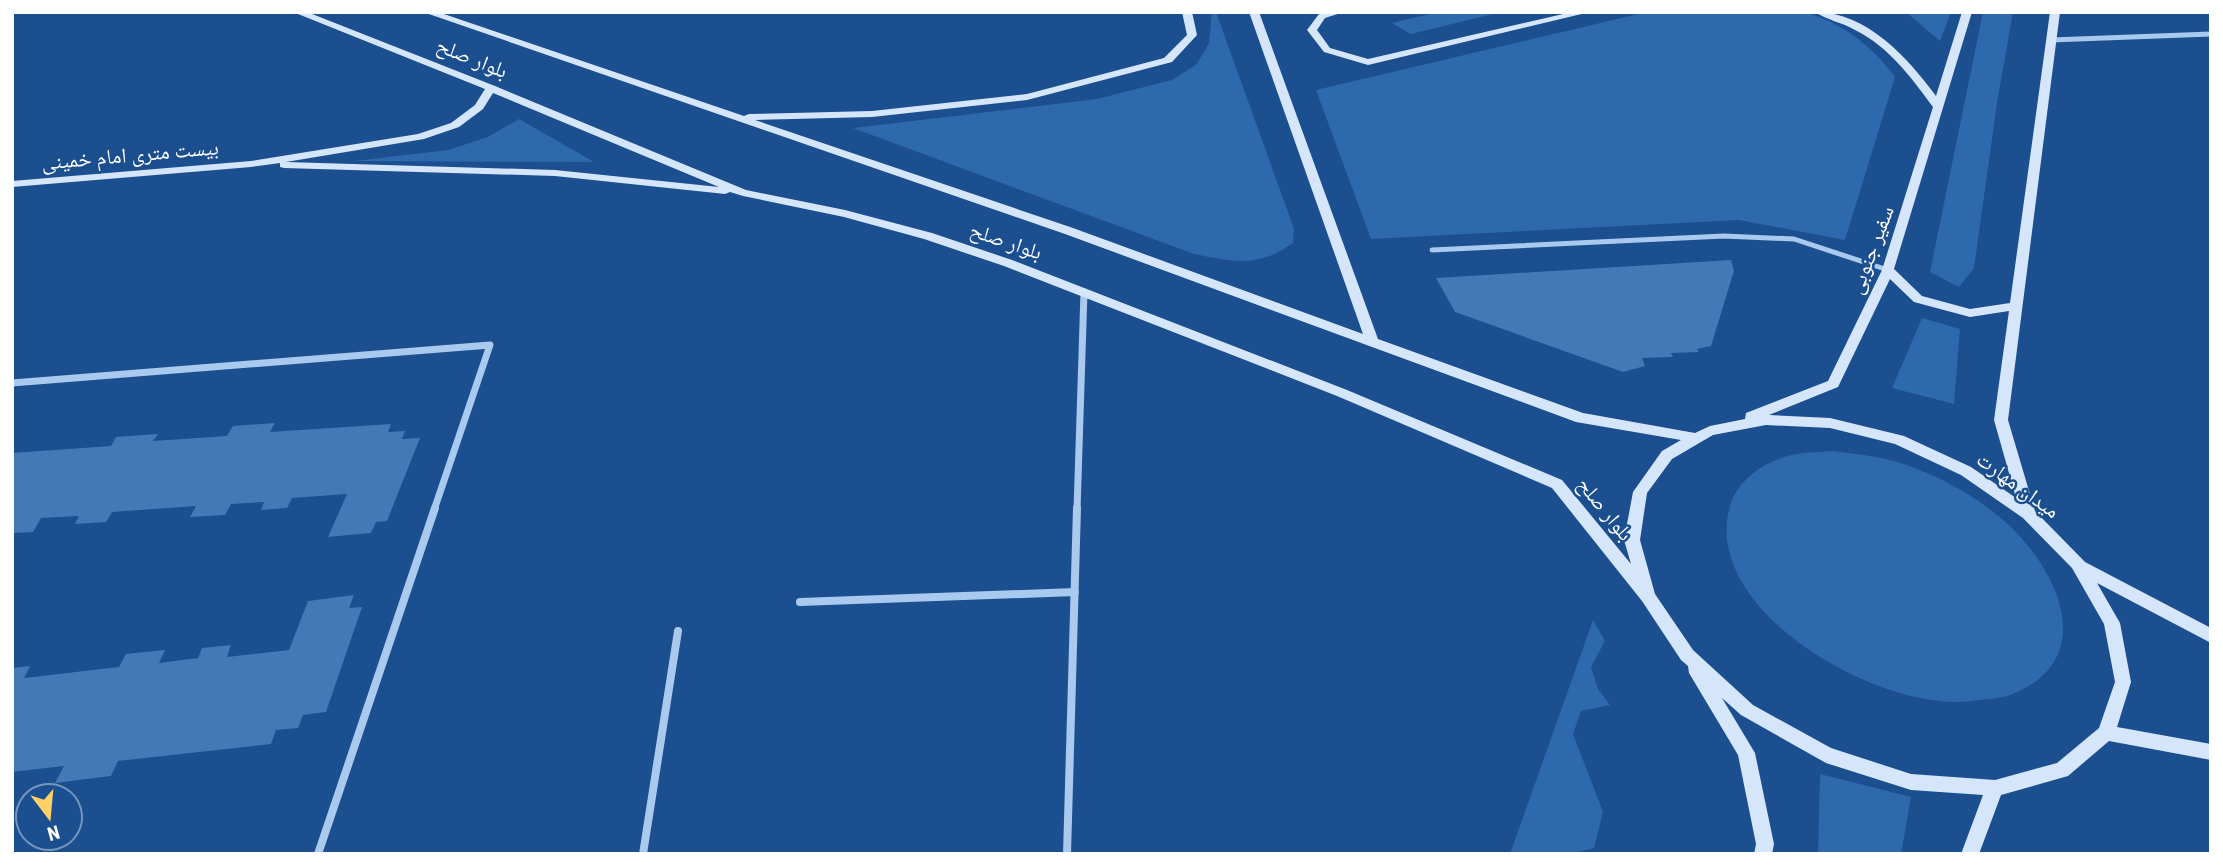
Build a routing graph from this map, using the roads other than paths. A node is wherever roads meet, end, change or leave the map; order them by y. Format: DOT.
graph roads {
  1 [pos="298,12"];
  2 [pos="428,12"];
  3 [pos="1188,12"];
  4 [pos="1254,12"];
  5 [pos="1339,12"];
  6 [pos="1585,12"];
  7 [pos="1820,12"];
  8 [pos="1844,12"];
  9 [pos="1967,12"];
  10 [pos="2055,12"];
  11 [pos="2211,34"];
  12 [pos="1878,38"];
  13 [pos="2051,40"];
  14 [pos="491,88"];
  15 [pos="1940,108"];
  16 [pos="740,117"];
  17 [pos="251,164"];
  18 [pos="12,184"];
  19 [pos="743,193"];
  20 [pos="1432,250"];
  21 [pos="1888,270"];
  22 [pos="1084,292"];
  23 [pos="2015,306"];
  24 [pos="1372,340"];
  25 [pos="12,383"];
  26 [pos="1724,428"];
  27 [pos="1696,438"];
  28 [pos="2028,514"];
  29 [pos="2079,565"];
  30 [pos="1075,592"];
  31 [pos="1648,596"];
  32 [pos="800,602"];
  33 [pos="678,631"];
  34 [pos="2211,636"];
  35 [pos="1687,655"];
  36 [pos="2106,733"];
  37 [pos="2211,752"];
  38 [pos="1994,788"];
  39 [pos="318,854"];
  40 [pos="643,854"];
  41 [pos="1067,854"];
  42 [pos="1763,854"];
  43 [pos="1970,854"];
  1 -- 14 [label="main road, بلوار صلح"];
  2 -- 16 [label="main road, بلوار صلح"];
  3 -- 16 [label="main road"];
  4 -- 24 [label="main road"];
  5 -- 6 [label="main road"];
  7 -- 12 [label="main road"];
  8 -- 12 [label="main road"];
  9 -- 15 [label="main road, سفیر جنوبی"];
  10 -- 13 [label="main road"];
  11 -- 13 [label="street"];
  12 -- 15 [label="main road"];
  13 -- 23 [label="main road"];
  14 -- 17 [label="main road"];
  14 -- 19 [label="main road, بلوار صلح"];
  15 -- 21 [label="main road, سفیر جنوبی"];
  16 -- 24 [label="main road, بلوار صلح"];
  17 -- 18 [label="main road, بیست متری امام خمینی"];
  17 -- 19 [label="main road"];
  19 -- 22 [label="main road, بلوار صلح"];
  20 -- 21 [label="lane"];
  21 -- 23 [label="main road"];
  21 -- 26 [label="main road, سفیر جنوبی"];
  22 -- 30 [label="street"];
  22 -- 31 [label="main road, بلوار صلح"];
  23 -- 28 [label="main road"];
  24 -- 27 [label="main road, بلوار صلح"];
  25 -- 39 [label="street"];
  26 -- 27 [label="main road, میدان مهارت"];
  26 -- 28 [label="main road, میدان مهارت"];
  27 -- 31 [label="main road, میدان مهارت"];
  28 -- 29 [label="main road, میدان مهارت"];
  29 -- 34 [label="main road"];
  29 -- 36 [label="main road, میدان مهارت"];
  30 -- 32 [label="street"];
  30 -- 41 [label="street"];
  31 -- 35 [label="main road, میدان مهارت"];
  33 -- 40 [label="street"];
  35 -- 38 [label="main road, میدان مهارت"];
  35 -- 42 [label="main road"];
  36 -- 37 [label="main road"];
  36 -- 38 [label="main road, میدان مهارت"];
  38 -- 43 [label="main road"];
}
